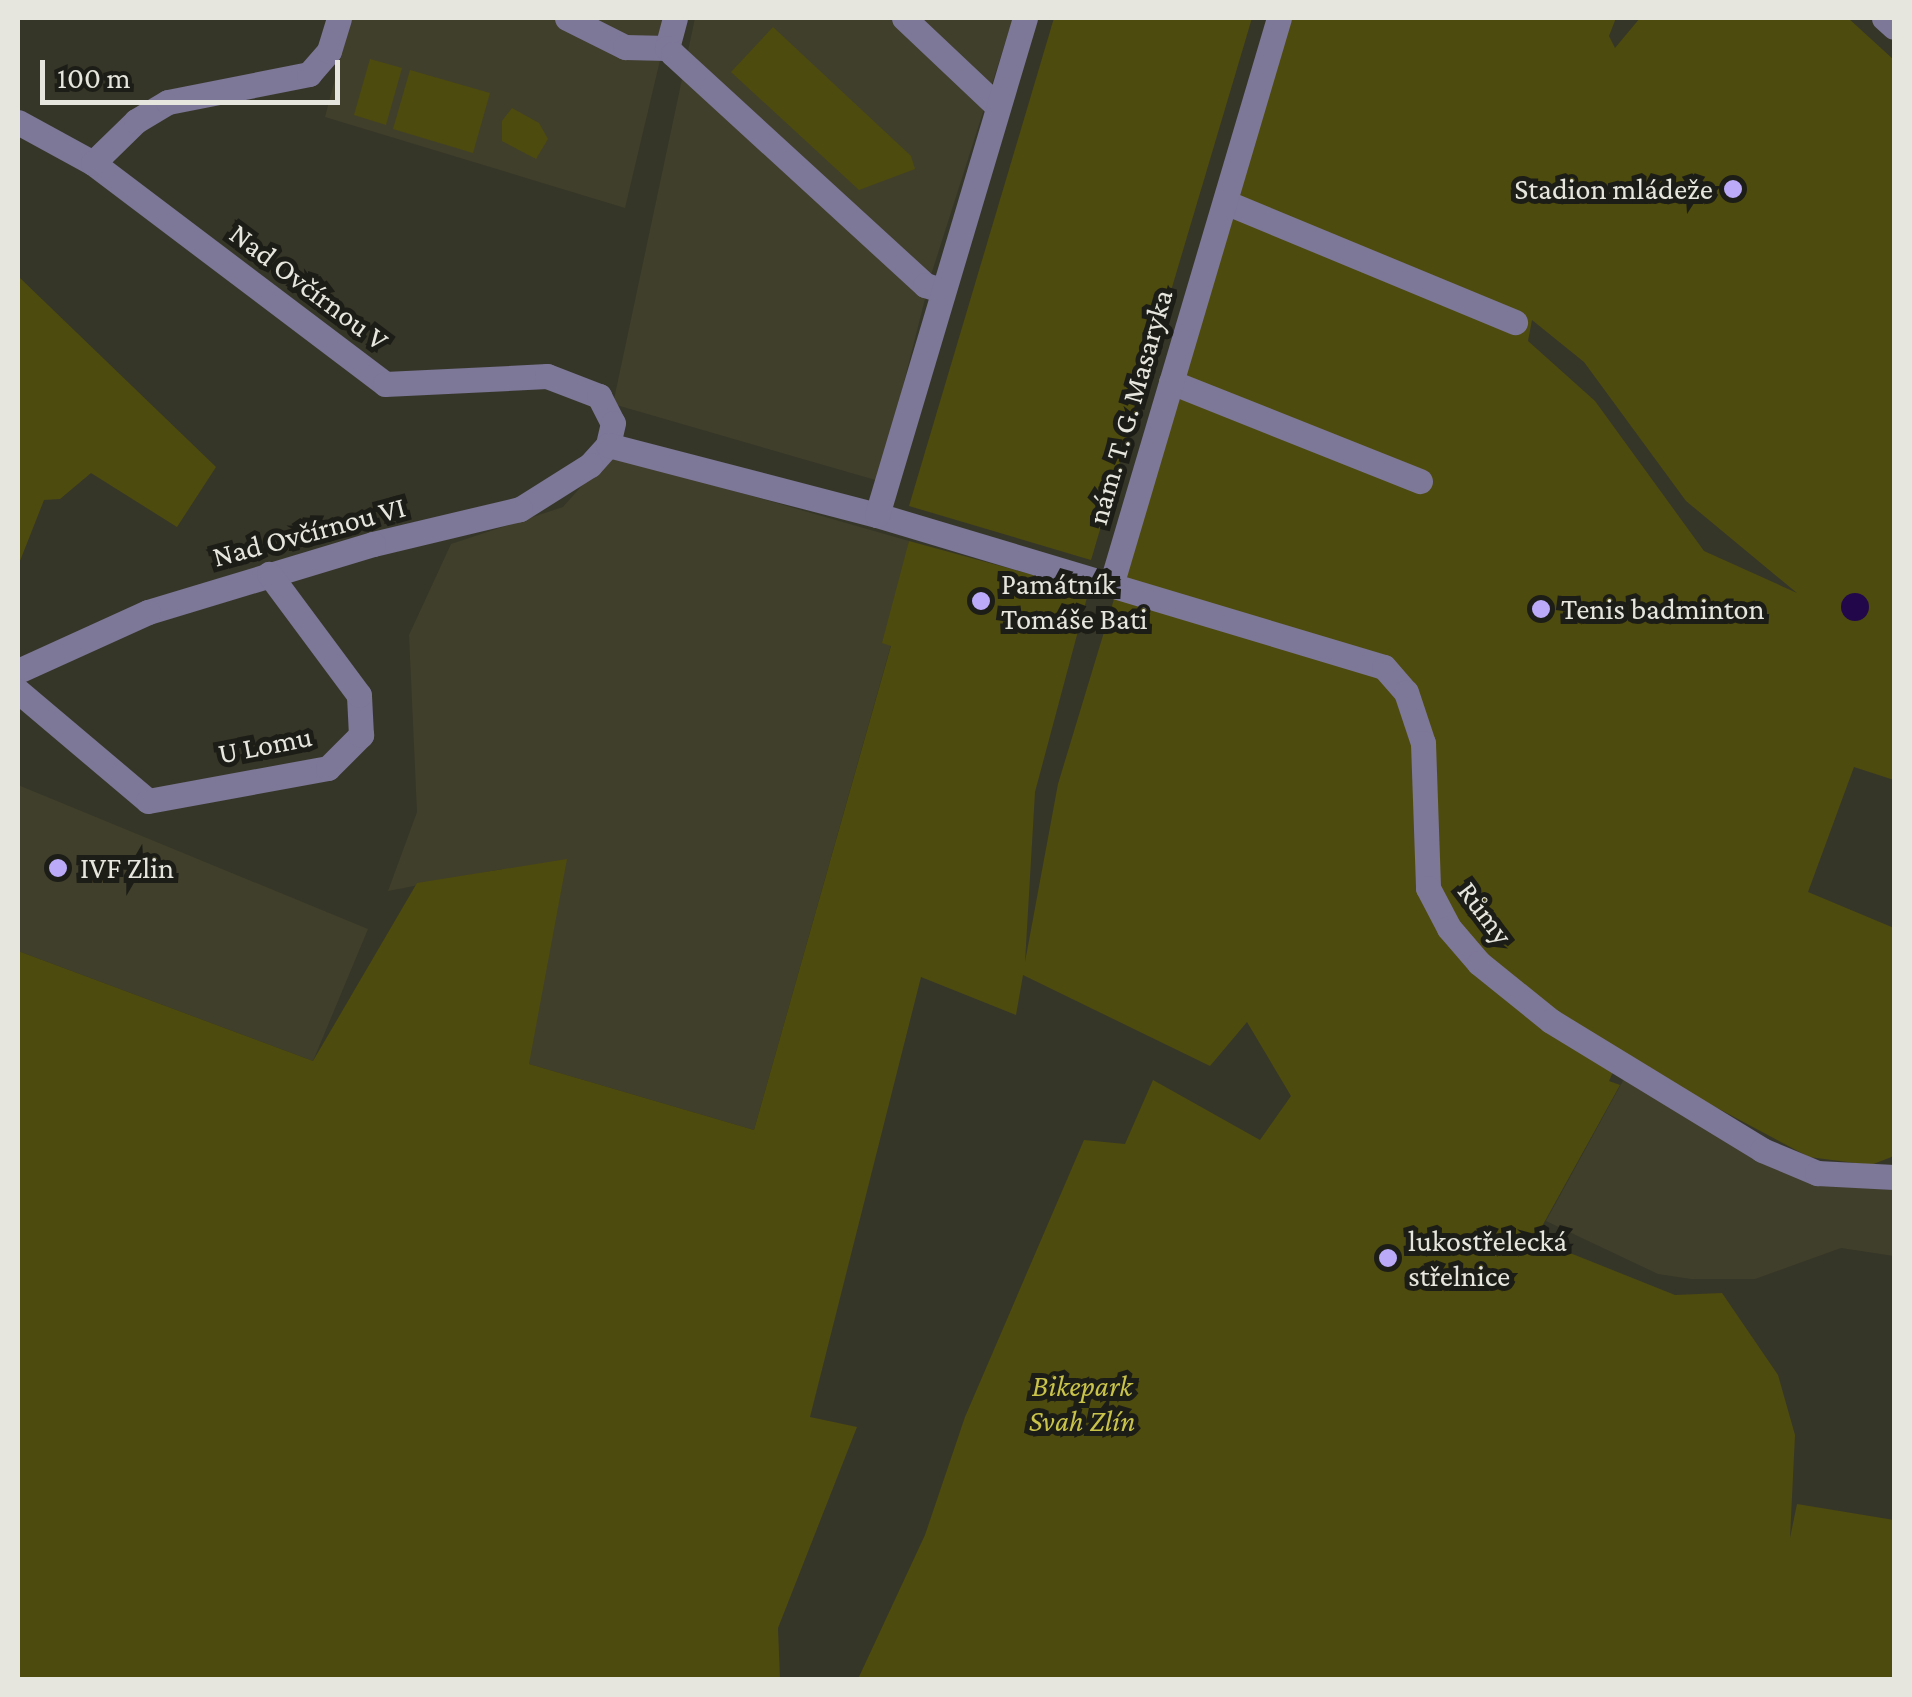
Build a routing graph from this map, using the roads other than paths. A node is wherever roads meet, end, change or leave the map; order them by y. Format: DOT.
graph roads {
  1 [pos="339,18"];
  2 [pos="567,18"];
  3 [pos="674,18"];
  4 [pos="904,18"];
  5 [pos="1025,18"];
  6 [pos="1279,18"];
  7 [pos="1884,18"];
  8 [pos="1894,27"];
  9 [pos="667,48"];
  10 [pos="998,106"];
  11 [pos="18,122"];
  12 [pos="94,163"];
  13 [pos="1224,202"];
  14 [pos="941,290"];
  15 [pos="1516,322"];
  16 [pos="1170,382"];
  17 [pos="608,445"];
  18 [pos="1420,481"];
  19 [pos="877,515"];
  20 [pos="269,574"];
  21 [pos="1112,582"];
  22 [pos="18,671"];
  23 [pos="18,690"];
  24 [pos="1894,1177"];
  1 -- 12 [label="street"];
  2 -- 9 [label="street"];
  3 -- 9 [label="street"];
  4 -- 10 [label="street"];
  5 -- 10 [label="street"];
  6 -- 13 [label="street, nám. T. G. Masaryka"];
  7 -- 8 [label="street"];
  9 -- 14 [label="street"];
  10 -- 14 [label="street"];
  11 -- 12 [label="street, Nad Ovčírnou V"];
  12 -- 17 [label="street, Nad Ovčírnou V"];
  13 -- 15 [label="street"];
  13 -- 16 [label="street, nám. T. G. Masaryka"];
  14 -- 19 [label="street"];
  16 -- 18 [label="street"];
  16 -- 21 [label="street, nám. T. G. Masaryka"];
  17 -- 19 [label="street"];
  17 -- 20 [label="street, Nad Ovčírnou VI"];
  19 -- 21 [label="street"];
  20 -- 22 [label="street, Nad Ovčírnou VI"];
  20 -- 23 [label="street, U Lomu"];
  21 -- 24 [label="street, Růmy"];
}
